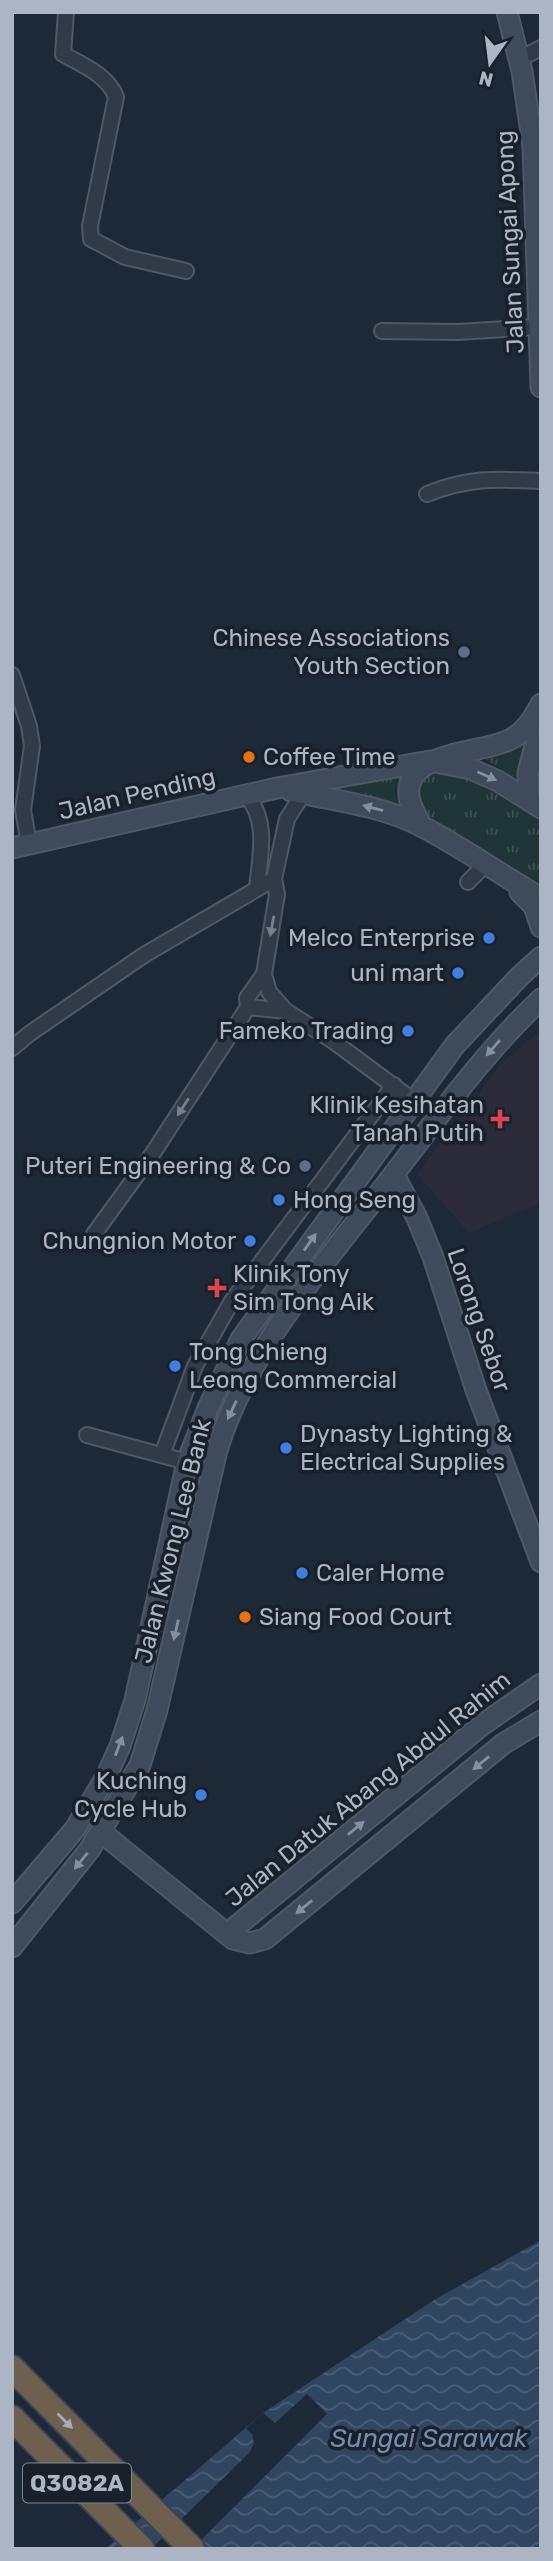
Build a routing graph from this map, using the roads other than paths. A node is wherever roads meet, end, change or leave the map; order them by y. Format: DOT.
graph roads {
  1 [pos="66,12"];
  2 [pos="507,12"];
  3 [pos="541,48"];
  4 [pos="519,59"];
  5 [pos="186,271"];
  6 [pos="538,318"];
  7 [pos="382,331"];
  8 [pos="541,387"];
  9 [pos="541,481"];
  10 [pos="427,494"];
  11 [pos="12,676"];
  12 [pos="541,706"];
  13 [pos="430,761"];
  14 [pos="276,788"];
  15 [pos="303,794"];
  16 [pos="535,794"];
  17 [pos="246,795"];
  18 [pos="421,826"];
  19 [pos="20,846"];
  20 [pos="485,865"];
  21 [pos="274,879"];
  22 [pos="507,879"];
  23 [pos="468,883"];
  24 [pos="257,888"];
  25 [pos="541,898"];
  26 [pos="541,927"];
  27 [pos="541,933"];
  28 [pos="541,957"];
  29 [pos="264,974"];
  30 [pos="520,976"];
  31 [pos="541,999"];
  32 [pos="248,1007"];
  33 [pos="286,1011"];
  34 [pos="12,1048"];
  35 [pos="394,1085"];
  36 [pos="414,1101"];
  37 [pos="394,1175"];
  38 [pos="94,1234"];
  39 [pos="87,1435"];
  40 [pos="162,1455"];
  41 [pos="187,1462"];
  42 [pos="541,1562"];
  43 [pos="541,1671"];
  44 [pos="541,1684"];
  45 [pos="519,1697"];
  46 [pos="539,1722"];
  47 [pos="101,1832"];
  48 [pos="12,1903"];
  49 [pos="227,1934"];
  50 [pos="12,1947"];
  51 [pos="15,2370"];
  52 [pos="12,2418"];
  53 [pos="142,2549"];
  54 [pos="192,2549"];
  1 -- 5 [label="street"];
  2 -- 4 [label="street, Jalan Sungai Apong"];
  3 -- 4 [label="street"];
  4 -- 6 [label="street, Jalan Sungai Apong"];
  6 -- 7 [label="street"];
  6 -- 8 [label="street, Jalan Sungai Apong"];
  9 -- 10 [label="street"];
  11 -- 19 [label="street"];
  12 -- 13 [label="street"];
  12 -- 16 [label="street"];
  13 -- 14 [label="street"];
  13 -- 16 [label="street, one-way"];
  13 -- 18 [label="street"];
  14 -- 15 [label="street, Jalan Pending"];
  14 -- 17 [label="street, Jalan Pending"];
  18 -- 15 [label="street, Jalan Pending, one-way"];
  15 -- 21 [label="street"];
  17 -- 19 [label="street, Jalan Pending"];
  17 -- 24 [label="street"];
  18 -- 20 [label="street, Jalan Pending"];
  20 -- 22 [label="street, Jalan Pending"];
  20 -- 23 [label="street"];
  21 -- 24 [label="street"];
  21 -- 29 [label="street, one-way"];
  22 -- 25 [label="street, Jalan Pending"];
  22 -- 26 [label="street"];
  24 -- 34 [label="street"];
  27 -- 30 [label="street"];
  28 -- 30 [label="street, Jalan Kwong Lee Bank"];
  29 -- 32 [label="street"];
  29 -- 33 [label="street"];
  30 -- 36 [label="street, Jalan Kwong Lee Bank"];
  31 -- 37 [label="street, Jalan Kwong Lee Bank, one-way"];
  32 -- 33 [label="street"];
  32 -- 38 [label="street, one-way"];
  33 -- 35 [label="street"];
  35 -- 36 [label="street"];
  35 -- 40 [label="street"];
  41 -- 36 [label="street, Jalan Kwong Lee Bank, one-way"];
  37 -- 42 [label="street, Lorong Sebor"];
  37 -- 47 [label="street, Jalan Kwong Lee Bank, one-way"];
  39 -- 40 [label="street"];
  40 -- 41 [label="street"];
  48 -- 41 [label="street, Jalan Kwong Lee Bank, one-way"];
  43 -- 45 [label="street"];
  44 -- 45 [label="street, Jalan Datuk Abang Abdul Rahim"];
  49 -- 45 [label="street, Jalan Datuk Abang Abdul Rahim, one-way"];
  46 -- 49 [label="street, one-way"];
  47 -- 49 [label="street"];
  47 -- 50 [label="street, Jalan Kwong Lee Bank, one-way"];
  51 -- 54 [label="highway, one-way"];
  52 -- 53 [label="highway, Q3082A"];
}
